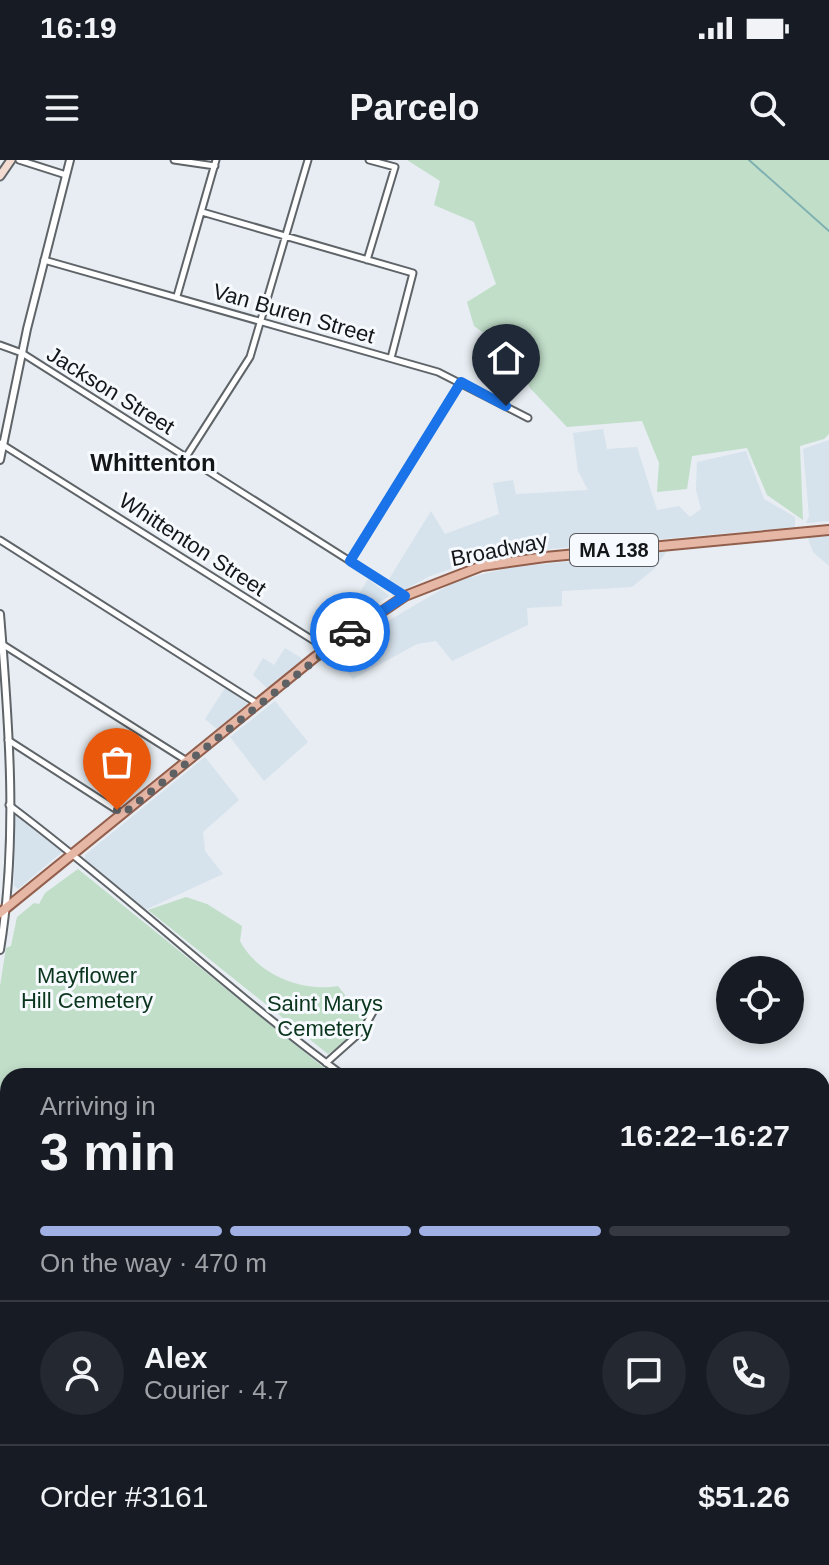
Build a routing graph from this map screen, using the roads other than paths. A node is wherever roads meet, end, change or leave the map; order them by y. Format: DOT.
graph roads {
  1 [pos="11,160"];
  2 [pos="19,160"];
  3 [pos="70,160"];
  4 [pos="174,160"];
  5 [pos="308,160"];
  6 [pos="369,160"];
  7 [pos="216,163"];
  8 [pos="66,175"];
  9 [pos="0,176"];
  10 [pos="202,212"];
  11 [pos="286,237"];
  12 [pos="44,260"];
  13 [pos="367,260"];
  14 [pos="177,296"];
  15 [pos="261,320"];
  16 [pos="0,345"];
  17 [pos="22,353"];
  18 [pos="391,358"];
  19 [pos="461,382"];
  20 [pos="528,418"];
  21 [pos="2,443"];
  22 [pos="186,457"];
  23 [pos="0,460"];
  24 [pos="829,530"];
  25 [pos="0,540"];
  26 [pos="350,561"];
  27 [pos="405,596"];
  28 [pos="0,614"];
  29 [pos="2,644"];
  30 [pos="327,649"];
  31 [pos="2,658"];
  32 [pos="258,704"];
  33 [pos="3,709"];
  34 [pos="7,739"];
  35 [pos="187,761"];
  36 [pos="0,799"];
  37 [pos="9,804"];
  38 [pos="123,814"];
  39 [pos="73,854"];
  40 [pos="4,910"];
  41 [pos="0,950"];
  42 [pos="378,1003"];
  43 [pos="326,1063"];
  44 [pos="333,1068"];
  1 -- 9 [label="main road"];
  2 -- 8 [label="street"];
  3 -- 8 [label="street"];
  4 -- 7 [label="street"];
  5 -- 11 [label="street"];
  6 -- 13 [label="street"];
  7 -- 10 [label="street"];
  8 -- 12 [label="street"];
  10 -- 11 [label="street"];
  10 -- 14 [label="street"];
  11 -- 13 [label="street"];
  11 -- 15 [label="street"];
  12 -- 14 [label="street, Van Buren Street"];
  12 -- 17 [label="street"];
  13 -- 18 [label="street"];
  14 -- 15 [label="street, Van Buren Street"];
  15 -- 18 [label="street, Van Buren Street"];
  15 -- 22 [label="street"];
  16 -- 17 [label="street, Jackson Street"];
  17 -- 21 [label="street"];
  17 -- 22 [label="street, Jackson Street"];
  18 -- 19 [label="street, Van Buren Street"];
  19 -- 20 [label="street, Van Buren Street"];
  19 -- 26 [label="street"];
  21 -- 23 [label="street"];
  21 -- 30 [label="street, Whittenton Street"];
  22 -- 26 [label="street, Jackson Street"];
  24 -- 27 [label="main road, Broadway / MA 138"];
  25 -- 32 [label="street"];
  26 -- 27 [label="street, Jackson Street"];
  27 -- 30 [label="main road, Broadway / MA 138"];
  28 -- 29 [label="street"];
  29 -- 31 [label="street"];
  29 -- 35 [label="street"];
  30 -- 32 [label="main road, Broadway / MA 138"];
  31 -- 33 [label="street"];
  32 -- 35 [label="main road, Broadway / MA 138"];
  33 -- 34 [label="street"];
  34 -- 37 [label="street"];
  34 -- 38 [label="street"];
  35 -- 38 [label="main road, Broadway / MA 138"];
  36 -- 37 [label="street"];
  37 -- 39 [label="street"];
  37 -- 40 [label="street"];
  38 -- 39 [label="main road, Broadway / MA 138"];
  39 -- 40 [label="main road, Broadway / MA 138"];
  39 -- 43 [label="street"];
  40 -- 41 [label="street"];
  42 -- 43 [label="street"];
  43 -- 44 [label="street"];
}
